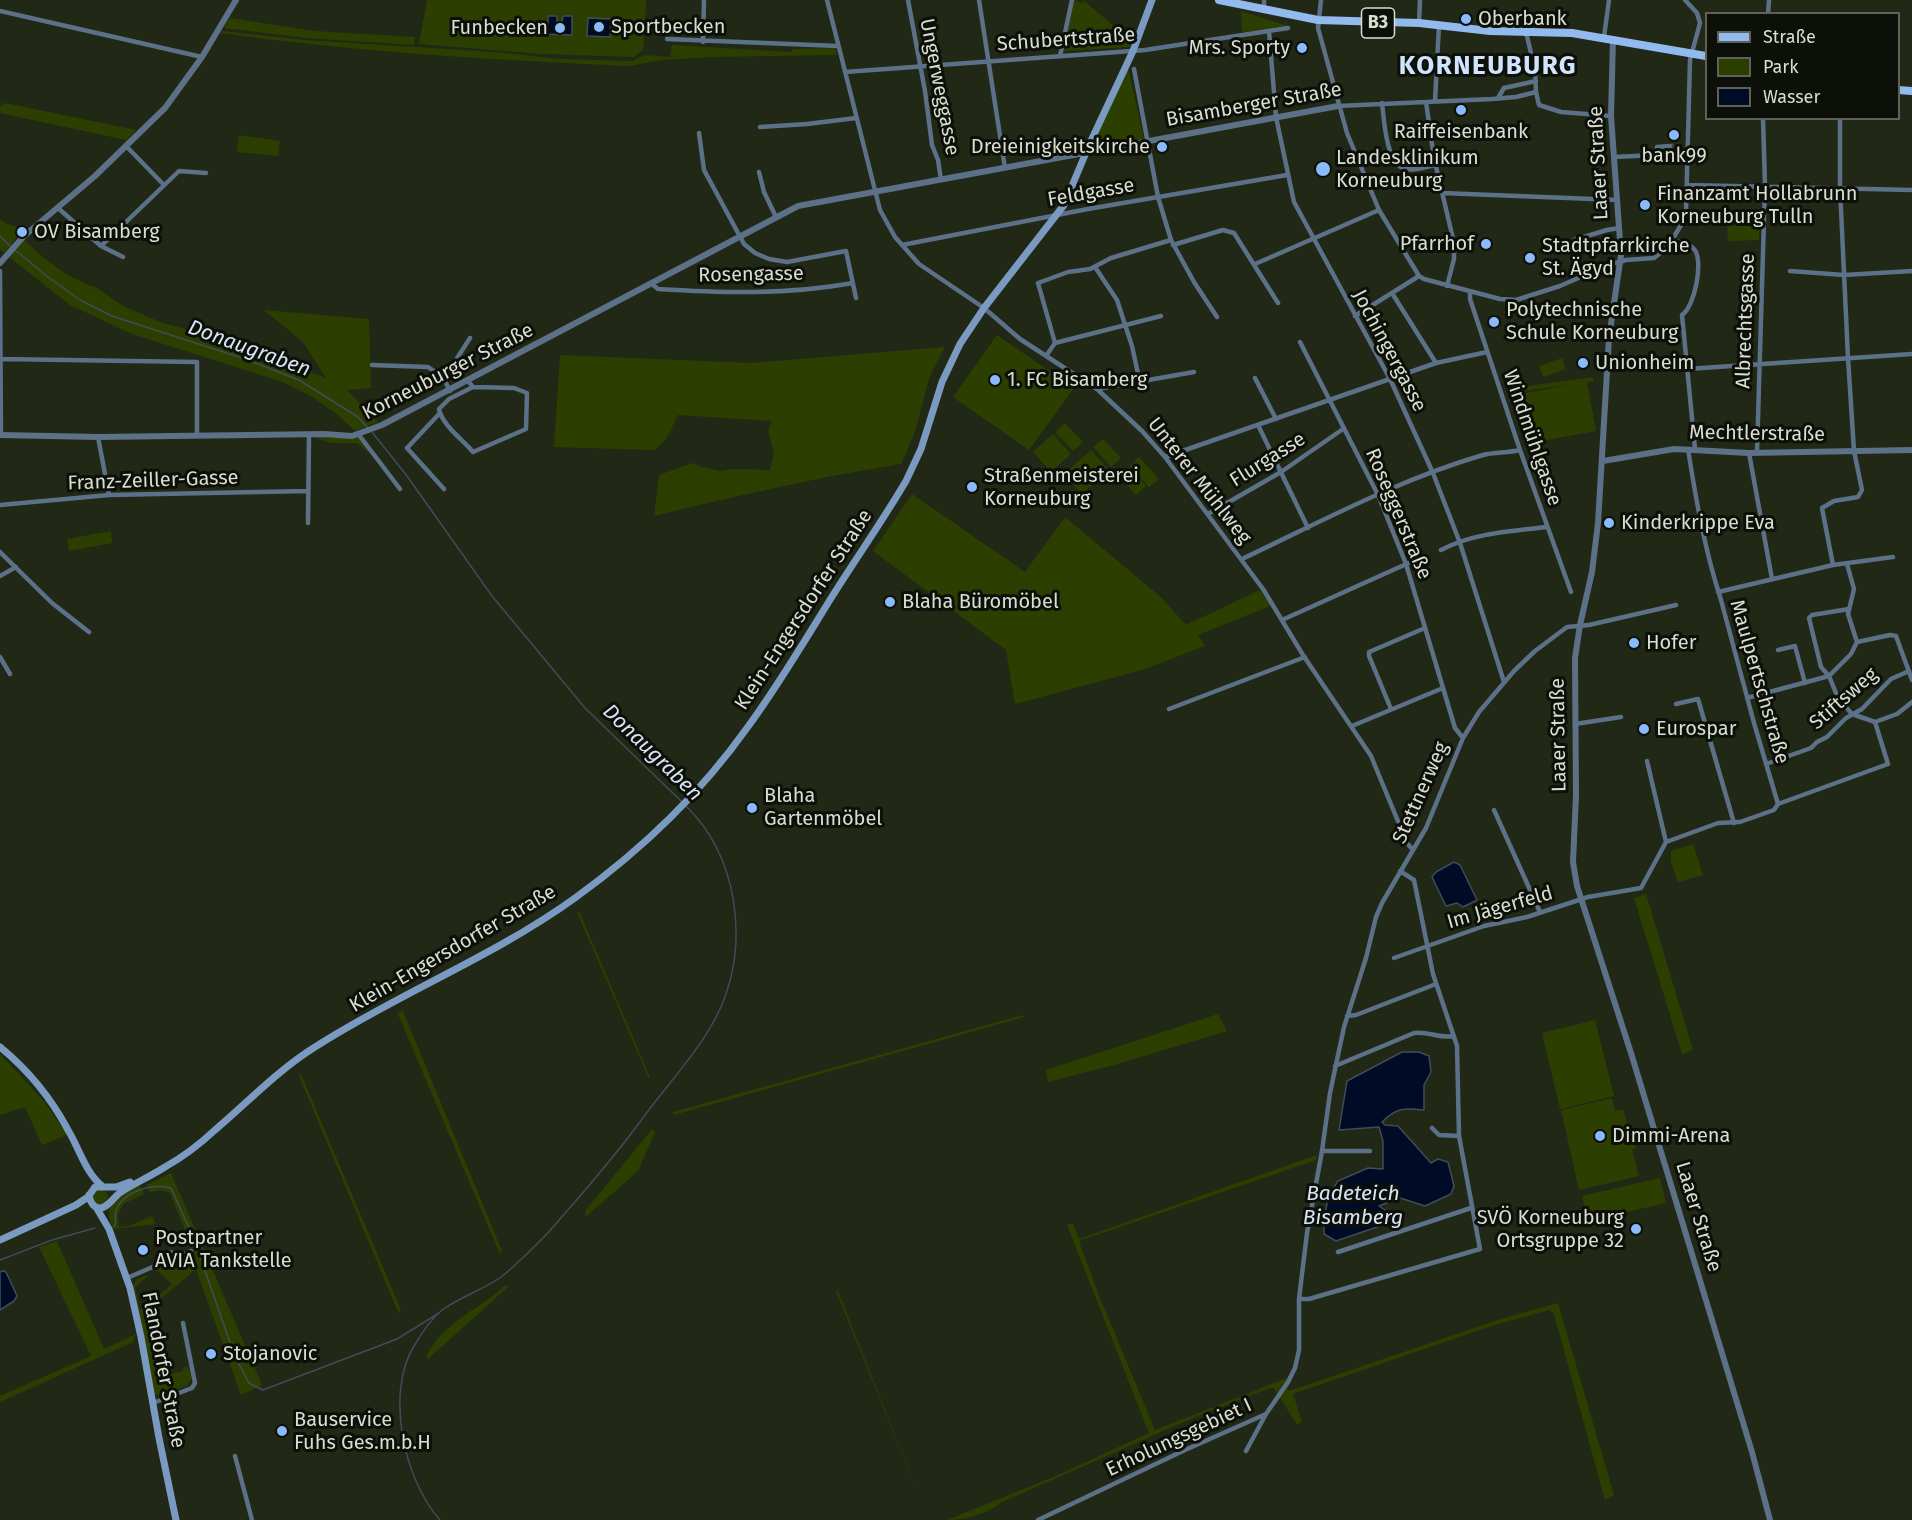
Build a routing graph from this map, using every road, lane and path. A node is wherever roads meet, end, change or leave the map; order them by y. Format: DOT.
graph roads {
  1 [pos="236,0"];
  2 [pos="704,0"];
  3 [pos="827,0"];
  4 [pos="908,0"];
  5 [pos="979,0"];
  6 [pos="1071,0"];
  7 [pos="1152,0"];
  8 [pos="1219,0"];
  9 [pos="1264,0"];
  10 [pos="1321,0"];
  11 [pos="1420,0"];
  12 [pos="1609,0"];
  13 [pos="1685,0"];
  14 [pos="1264,10"];
  15 [pos="0,11"];
  16 [pos="1318,20"];
  17 [pos="1419,23"];
  18 [pos="1438,25"];
  19 [pos="1288,28"];
  20 [pos="1269,31"];
  21 [pos="1526,32"];
  22 [pos="1604,37"];
  23 [pos="667,39"];
  24 [pos="1613,39"];
  25 [pos="703,42"];
  26 [pos="838,46"];
  27 [pos="1133,51"];
  28 [pos="1690,52"];
  29 [pos="1060,56"];
  30 [pos="1705,56"];
  31 [pos="202,57"];
  32 [pos="988,60"];
  33 [pos="920,65"];
  34 [pos="1134,69"];
  35 [pos="845,72"];
  36 [pos="1536,81"];
  37 [pos="1536,94"];
  38 [pos="1498,98"];
  39 [pos="1426,102"];
  40 [pos="1435,102"];
  41 [pos="1382,103"];
  42 [pos="1338,105"];
  43 [pos="1611,116"];
  44 [pos="1276,117"];
  45 [pos="856,118"];
  46 [pos="1763,120"];
  47 [pos="1840,120"];
  48 [pos="760,127"];
  49 [pos="699,133"];
  50 [pos="1147,141"];
  51 [pos="1687,144"];
  52 [pos="1680,145"];
  53 [pos="126,146"];
  54 [pos="1670,146"];
  55 [pos="1086,153"];
  56 [pos="1614,157"];
  57 [pos="1435,165"];
  58 [pos="1005,168"];
  59 [pos="759,172"];
  60 [pos="206,173"];
  61 [pos="1287,175"];
  62 [pos="941,180"];
  63 [pos="164,185"];
  64 [pos="1687,185"];
  65 [pos="1765,186"];
  66 [pos="1840,188"];
  67 [pos="1912,190"];
  68 [pos="876,191"];
  69 [pos="1442,193"];
  70 [pos="1158,196"];
  71 [pos="1618,200"];
  72 [pos="58,208"];
  73 [pos="1379,210"];
  74 [pos="1059,214"];
  75 [pos="776,217"];
  76 [pos="1619,228"];
  77 [pos="741,237"];
  78 [pos="1313,239"];
  79 [pos="1574,240"];
  80 [pos="1672,240"];
  81 [pos="1566,242"];
  82 [pos="1172,243"];
  83 [pos="1547,244"];
  84 [pos="102,246"];
  85 [pos="902,246"];
  86 [pos="123,257"];
  87 [pos="1620,262"];
  88 [pos="0,263"];
  89 [pos="1255,264"];
  90 [pos="1095,267"];
  91 [pos="0,271"];
  92 [pos="1790,271"];
  93 [pos="1912,271"];
  94 [pos="1844,275"];
  95 [pos="1419,276"];
  96 [pos="853,283"];
  97 [pos="652,284"];
  98 [pos="1448,286"];
  99 [pos="1470,292"];
  100 [pos="1392,293"];
  101 [pos="856,298"];
  102 [pos="1278,303"];
  103 [pos="984,308"];
  104 [pos="1161,316"];
  105 [pos="1355,316"];
  106 [pos="1217,317"];
  107 [pos="1126,325"];
  108 [pos="470,338"];
  109 [pos="1300,342"];
  110 [pos="1054,343"];
  111 [pos="1487,352"];
  112 [pos="1912,354"];
  113 [pos="1046,356"];
  114 [pos="1848,358"];
  115 [pos="0,359"];
  116 [pos="1436,363"];
  117 [pos="1759,364"];
  118 [pos="372,365"];
  119 [pos="1687,369"];
  120 [pos="1194,372"];
  121 [pos="443,377"];
  122 [pos="1255,378"];
  123 [pos="1390,379"];
  124 [pos="1140,383"];
  125 [pos="470,384"];
  126 [pos="1097,389"];
  127 [pos="450,391"];
  128 [pos="1329,399"];
  129 [pos="440,413"];
  130 [pos="1276,419"];
  131 [pos="1258,425"];
  132 [pos="1343,429"];
  133 [pos="361,434"];
  134 [pos="0,435"];
  135 [pos="197,435"];
  136 [pos="309,435"];
  137 [pos="98,437"];
  138 [pos="1691,449"];
  139 [pos="1520,450"];
  140 [pos="1912,450"];
  141 [pos="1854,451"];
  142 [pos="1749,453"];
  143 [pos="1757,453"];
  144 [pos="1165,457"];
  145 [pos="1603,461"];
  146 [pos="1281,472"];
  147 [pos="1433,473"];
  148 [pos="400,489"];
  149 [pos="444,489"];
  150 [pos="308,491"];
  151 [pos="109,495"];
  152 [pos="1378,495"];
  153 [pos="0,505"];
  154 [pos="1208,514"];
  155 [pos="308,523"];
  156 [pos="1308,528"];
  157 [pos="1547,528"];
  158 [pos="1460,543"];
  159 [pos="1441,550"];
  160 [pos="0,552"];
  161 [pos="1893,557"];
  162 [pos="1242,559"];
  163 [pos="1413,561"];
  164 [pos="1406,564"];
  165 [pos="1847,564"];
  166 [pos="1833,565"];
  167 [pos="16,567"];
  168 [pos="0,576"];
  169 [pos="1772,579"];
  170 [pos="1571,592"];
  171 [pos="1718,592"];
  172 [pos="1676,604"];
  173 [pos="1849,609"];
  174 [pos="1282,620"];
  175 [pos="1580,625"];
  176 [pos="1425,628"];
  177 [pos="89,632"];
  178 [pos="1857,642"];
  179 [pos="1778,650"];
  180 [pos="0,657"];
  181 [pos="1305,657"];
  182 [pos="1909,671"];
  183 [pos="10,674"];
  184 [pos="1829,676"];
  185 [pos="1912,680"];
  186 [pos="1504,682"];
  187 [pos="1805,683"];
  188 [pos="1443,688"];
  189 [pos="1747,698"];
  190 [pos="1912,702"];
  191 [pos="1676,704"];
  192 [pos="1169,709"];
  193 [pos="1391,709"];
  194 [pos="1852,714"];
  195 [pos="1621,717"];
  196 [pos="1875,722"];
  197 [pos="1575,724"];
  198 [pos="1352,726"];
  199 [pos="1462,738"];
  200 [pos="1647,761"];
  201 [pos="1766,764"];
  202 [pos="1778,804"];
  203 [pos="1494,810"];
  204 [pos="1734,823"];
  205 [pos="1666,842"];
  206 [pos="1413,850"];
  207 [pos="1400,871"];
  208 [pos="1582,900"];
  209 [pos="1540,912"];
  210 [pos="1427,946"];
  211 [pos="1394,958"];
  212 [pos="1436,984"];
  213 [pos="1347,1016"];
  214 [pos="1454,1036"];
  215 [pos="0,1047"];
  216 [pos="1335,1066"];
  217 [pos="1432,1128"];
  218 [pos="1459,1136"];
  219 [pos="1322,1151"];
  220 [pos="1370,1151"];
  221 [pos="82,1157"];
  222 [pos="138,1181"];
  223 [pos="104,1187"];
  224 [pos="90,1193"];
  225 [pos="109,1203"];
  226 [pos="95,1206"];
  227 [pos="1471,1208"];
  228 [pos="58,1214"];
  229 [pos="109,1229"];
  230 [pos="0,1240"];
  231 [pos="191,1251"];
  232 [pos="1338,1252"];
  233 [pos="127,1278"];
  234 [pos="1299,1299"];
  235 [pos="183,1323"];
  236 [pos="153,1403"];
  237 [pos="1266,1414"];
  238 [pos="1246,1450"];
  239 [pos="234,1456"];
  240 [pos="177,1520"];
  241 [pos="252,1520"];
  242 [pos="1038,1520"];
  243 [pos="1770,1520"];
  1 -- 31 [label="street"];
  2 -- 25 [label="street"];
  3 -- 26 [label="street, Unterer Mühlweg"];
  4 -- 33 [label="street, Ungerweggasse"];
  5 -- 32 [label="street"];
  6 -- 29 [label="street"];
  7 -- 27 [label="main road, Klein-Engersdorfer Straße"];
  8 -- 14 [label="main road, B3"];
  9 -- 14 [label="street"];
  10 -- 16 [label="street"];
  11 -- 17 [label="street"];
  12 -- 22 [label="street"];
  13 -- 28 [label="street"];
  14 -- 16 [label="main road, B3"];
  15 -- 31 [label="street"];
  16 -- 17 [label="main road, B3"];
  16 -- 42 [label="street"];
  17 -- 18 [label="main road, B3"];
  18 -- 21 [label="main road, B3"];
  18 -- 40 [label="street"];
  19 -- 20 [label="street, Schubertstraße"];
  20 -- 27 [label="street, Schubertstraße"];
  20 -- 44 [label="street, Jochingergasse"];
  21 -- 22 [label="main road, B3"];
  21 -- 36 [label="street"];
  22 -- 24 [label="main road, B3"];
  23 -- 25 [label="street"];
  24 -- 28 [label="main road, B3"];
  24 -- 43 [label="street, Laaer Straße"];
  25 -- 26 [label="street"];
  26 -- 35 [label="street, Unterer Mühlweg"];
  27 -- 29 [label="street, Schubertstraße"];
  27 -- 55 [label="main road, Klein-Engersdorfer Straße"];
  28 -- 30 [label="main road, B3"];
  28 -- 51 [label="street"];
  29 -- 32 [label="street, Schubertstraße"];
  31 -- 53 [label="street"];
  32 -- 33 [label="street, Schubertstraße"];
  32 -- 58 [label="street"];
  33 -- 35 [label="street, Schubertstraße"];
  33 -- 62 [label="street, Ungerweggasse"];
  34 -- 50 [label="street"];
  35 -- 45 [label="street, Unterer Mühlweg"];
  36 -- 37 [label="street"];
  36 -- 38 [label="street"];
  37 -- 38 [label="street, Bisamberger Straße"];
  37 -- 43 [label="street"];
  38 -- 40 [label="street, Bisamberger Straße"];
  39 -- 40 [label="street, Bisamberger Straße"];
  39 -- 41 [label="street, Bisamberger Straße"];
  39 -- 57 [label="street"];
  41 -- 42 [label="street, Bisamberger Straße"];
  41 -- 57 [label="street"];
  42 -- 44 [label="street, Bisamberger Straße"];
  42 -- 73 [label="street"];
  43 -- 56 [label="street, Laaer Straße"];
  44 -- 50 [label="street, Bisamberger Straße"];
  44 -- 61 [label="street, Jochingergasse"];
  45 -- 48 [label="street"];
  45 -- 68 [label="street, Unterer Mühlweg"];
  46 -- 65 [label="street, Albrechtsgasse"];
  47 -- 66 [label="street"];
  49 -- 77 [label="street"];
  50 -- 55 [label="street, Bisamberger Straße"];
  50 -- 70 [label="street"];
  51 -- 52 [label="street"];
  51 -- 64 [label="street"];
  53 -- 63 [label="street"];
  53 -- 72 [label="street"];
  54 -- 56 [label="street"];
  55 -- 58 [label="street, Bisamberger Straße"];
  55 -- 74 [label="main road, Klein-Engersdorfer Straße"];
  56 -- 71 [label="street, Laaer Straße"];
  57 -- 69 [label="street"];
  58 -- 62 [label="street, Bisamberger Straße"];
  59 -- 75 [label="street"];
  60 -- 63 [label="street"];
  61 -- 70 [label="street, Feldgasse"];
  61 -- 78 [label="street, Jochingergasse"];
  62 -- 68 [label="street, Bisamberger Straße"];
  63 -- 84 [label="street"];
  64 -- 65 [label="street"];
  64 -- 80 [label="street"];
  65 -- 66 [label="street"];
  65 -- 117 [label="street, Albrechtsgasse"];
  66 -- 67 [label="street"];
  66 -- 94 [label="street"];
  68 -- 75 [label="street, Korneuburger Straße"];
  68 -- 85 [label="street, Unterer Mühlweg"];
  69 -- 71 [label="street"];
  69 -- 98 [label="street"];
  70 -- 74 [label="street, Feldgasse"];
  70 -- 82 [label="street"];
  71 -- 76 [label="street, Laaer Straße"];
  72 -- 84 [label="street"];
  72 -- 88 [label="street"];
  73 -- 78 [label="street"];
  73 -- 95 [label="street"];
  74 -- 85 [label="street, Feldgasse"];
  74 -- 103 [label="main road, Klein-Engersdorfer Straße"];
  75 -- 77 [label="street, Korneuburger Straße"];
  76 -- 79 [label="street"];
  76 -- 87 [label="street, Laaer Straße"];
  77 -- 96 [label="street, Rosengasse"];
  77 -- 97 [label="street, Korneuburger Straße"];
  78 -- 89 [label="street"];
  78 -- 105 [label="street, Jochingergasse"];
  80 -- 87 [label="street"];
  80 -- 119 [label="street, Maulpertschstraße"];
  81 -- 83 [label="street"];
  82 -- 89 [label="street"];
  82 -- 90 [label="street"];
  82 -- 106 [label="street"];
  84 -- 86 [label="street"];
  85 -- 103 [label="street, Unterer Mühlweg"];
  87 -- 99 [label="street"];
  87 -- 145 [label="street, Laaer Straße"];
  89 -- 102 [label="street"];
  90 -- 107 [label="street"];
  90 -- 110 [label="street"];
  91 -- 115 [label="street"];
  92 -- 94 [label="street"];
  93 -- 94 [label="street"];
  94 -- 114 [label="street"];
  95 -- 98 [label="street"];
  95 -- 100 [label="street"];
  96 -- 97 [label="street, Rosengasse"];
  96 -- 101 [label="street, Rosengasse"];
  97 -- 125 [label="street, Korneuburger Straße"];
  98 -- 99 [label="street"];
  99 -- 111 [label="street, Windmühlgasse"];
  100 -- 105 [label="street"];
  100 -- 116 [label="street"];
  103 -- 113 [label="street, Unterer Mühlweg"];
  103 -- 222 [label="main road, Klein-Engersdorfer Straße"];
  104 -- 107 [label="street"];
  105 -- 123 [label="street, Jochingergasse"];
  107 -- 110 [label="street"];
  107 -- 124 [label="street"];
  108 -- 121 [label="street"];
  109 -- 128 [label="street, Roseggerstraße"];
  110 -- 113 [label="street"];
  111 -- 116 [label="street"];
  111 -- 139 [label="street, Windmühlgasse"];
  112 -- 114 [label="street"];
  113 -- 126 [label="street, Unterer Mühlweg"];
  114 -- 117 [label="street"];
  114 -- 141 [label="street"];
  115 -- 134 [label="street"];
  115 -- 135 [label="street"];
  116 -- 123 [label="street"];
  117 -- 119 [label="street"];
  117 -- 143 [label="street, Albrechtsgasse"];
  118 -- 121 [label="street"];
  119 -- 138 [label="street, Maulpertschstraße"];
  120 -- 124 [label="street"];
  121 -- 127 [label="street"];
  122 -- 130 [label="street"];
  123 -- 128 [label="street"];
  123 -- 147 [label="street, Jochingergasse"];
  124 -- 126 [label="street"];
  125 -- 127 [label="street, Korneuburger Straße"];
  125 -- 129 [label="street"];
  125 -- 129 [label="street"];
  126 -- 144 [label="street, Unterer Mühlweg"];
  127 -- 133 [label="street, Korneuburger Straße"];
  128 -- 130 [label="street"];
  128 -- 132 [label="street, Roseggerstraße"];
  129 -- 149 [label="street"];
  130 -- 131 [label="street"];
  131 -- 144 [label="street"];
  131 -- 146 [label="street"];
  132 -- 146 [label="street, Flurgasse"];
  132 -- 152 [label="street, Roseggerstraße"];
  133 -- 136 [label="street, Korneuburger Straße"];
  133 -- 148 [label="street"];
  134 -- 137 [label="street, Korneuburger Straße"];
  135 -- 136 [label="street, Korneuburger Straße"];
  135 -- 137 [label="street, Korneuburger Straße"];
  136 -- 150 [label="street"];
  137 -- 151 [label="street"];
  138 -- 142 [label="street, Mechtlerstraße"];
  138 -- 145 [label="street, Mechtlerstraße"];
  138 -- 171 [label="street, Maulpertschstraße"];
  139 -- 147 [label="street"];
  139 -- 157 [label="street, Windmühlgasse"];
  140 -- 141 [label="street, Mechtlerstraße"];
  141 -- 143 [label="street, Mechtlerstraße"];
  141 -- 166 [label="street"];
  142 -- 143 [label="street, Mechtlerstraße"];
  142 -- 169 [label="street"];
  144 -- 154 [label="street, Unterer Mühlweg"];
  145 -- 175 [label="street, Laaer Straße"];
  146 -- 154 [label="street, Flurgasse"];
  146 -- 156 [label="street"];
  147 -- 152 [label="street"];
  147 -- 158 [label="street, Jochingergasse"];
  150 -- 151 [label="street, Franz-Zeiller-Gasse"];
  150 -- 155 [label="street"];
  151 -- 153 [label="street, Franz-Zeiller-Gasse"];
  152 -- 156 [label="street"];
  152 -- 164 [label="street, Roseggerstraße"];
  154 -- 162 [label="street, Unterer Mühlweg"];
  156 -- 162 [label="street"];
  157 -- 158 [label="street"];
  157 -- 170 [label="street, Windmühlgasse"];
  158 -- 159 [label="street"];
  158 -- 186 [label="street, Jochingergasse"];
  160 -- 167 [label="street"];
  161 -- 165 [label="street"];
  162 -- 174 [label="street, Unterer Mühlweg"];
  163 -- 164 [label="street"];
  164 -- 174 [label="street"];
  164 -- 176 [label="street, Roseggerstraße"];
  165 -- 166 [label="street"];
  165 -- 173 [label="street"];
  166 -- 169 [label="street"];
  167 -- 168 [label="street"];
  167 -- 177 [label="street"];
  169 -- 171 [label="street"];
  171 -- 189 [label="street, Maulpertschstraße"];
  172 -- 175 [label="street, Stettnerweg"];
  173 -- 178 [label="street"];
  173 -- 184 [label="street"];
  174 -- 181 [label="street, Unterer Mühlweg"];
  175 -- 186 [label="street, Stettnerweg"];
  175 -- 197 [label="street, Laaer Straße"];
  176 -- 188 [label="street, Roseggerstraße"];
  176 -- 193 [label="street"];
  178 -- 182 [label="street"];
  178 -- 184 [label="street"];
  179 -- 187 [label="street"];
  180 -- 183 [label="street"];
  181 -- 192 [label="street"];
  181 -- 198 [label="street, Unterer Mühlweg"];
  182 -- 185 [label="street"];
  182 -- 194 [label="street, Stiftsweg"];
  184 -- 187 [label="street"];
  184 -- 194 [label="street"];
  186 -- 199 [label="street, Stettnerweg"];
  187 -- 189 [label="street"];
  188 -- 193 [label="street"];
  188 -- 199 [label="street, Roseggerstraße"];
  189 -- 201 [label="street, Maulpertschstraße"];
  190 -- 196 [label="street"];
  191 -- 204 [label="street"];
  193 -- 198 [label="street"];
  194 -- 196 [label="street"];
  194 -- 201 [label="street, Stiftsweg"];
  195 -- 197 [label="street"];
  196 -- 202 [label="street"];
  197 -- 208 [label="street, Laaer Straße"];
  198 -- 206 [label="street, Unterer Mühlweg"];
  199 -- 206 [label="street, Stettnerweg"];
  200 -- 205 [label="street"];
  201 -- 202 [label="street, Maulpertschstraße"];
  202 -- 204 [label="street"];
  203 -- 209 [label="street"];
  204 -- 205 [label="street"];
  205 -- 208 [label="street, Im Jägerfeld"];
  206 -- 207 [label="street, Stettnerweg"];
  207 -- 210 [label="street"];
  207 -- 213 [label="street, Stettnerweg"];
  208 -- 209 [label="street, Im Jägerfeld"];
  208 -- 243 [label="street, Laaer Straße"];
  209 -- 210 [label="street, Im Jägerfeld"];
  210 -- 211 [label="street, Im Jägerfeld"];
  210 -- 212 [label="street"];
  212 -- 213 [label="street"];
  212 -- 214 [label="street"];
  213 -- 216 [label="street, Stettnerweg"];
  214 -- 216 [label="street"];
  214 -- 218 [label="street"];
  215 -- 221 [label="main road"];
  216 -- 219 [label="street, Stettnerweg"];
  217 -- 218 [label="street"];
  218 -- 227 [label="street"];
  219 -- 220 [label="street"];
  219 -- 234 [label="street, Erholungsgebiet I"];
  221 -- 223 [label="main road"];
  221 -- 224 [label="main road"];
  222 -- 223 [label="main road, Klein-Engersdorfer Straße"];
  222 -- 225 [label="main road, Klein-Engersdorfer Straße"];
  223 -- 224 [label="main road"];
  223 -- 225 [label="main road"];
  224 -- 226 [label="main road"];
  224 -- 228 [label="main road"];
  225 -- 226 [label="main road"];
  225 -- 229 [label="main road, Flandorfer Straße"];
  226 -- 228 [label="main road"];
  226 -- 229 [label="main road, Flandorfer Straße"];
  227 -- 232 [label="street"];
  227 -- 234 [label="street"];
  228 -- 230 [label="main road"];
  229 -- 233 [label="main road, Flandorfer Straße"];
  231 -- 233 [label="street"];
  233 -- 236 [label="main road, Flandorfer Straße"];
  234 -- 237 [label="street, Erholungsgebiet I"];
  235 -- 236 [label="street"];
  236 -- 240 [label="main road, Flandorfer Straße"];
  237 -- 238 [label="street"];
  237 -- 242 [label="street, Erholungsgebiet I"];
  239 -- 241 [label="street"];
}
